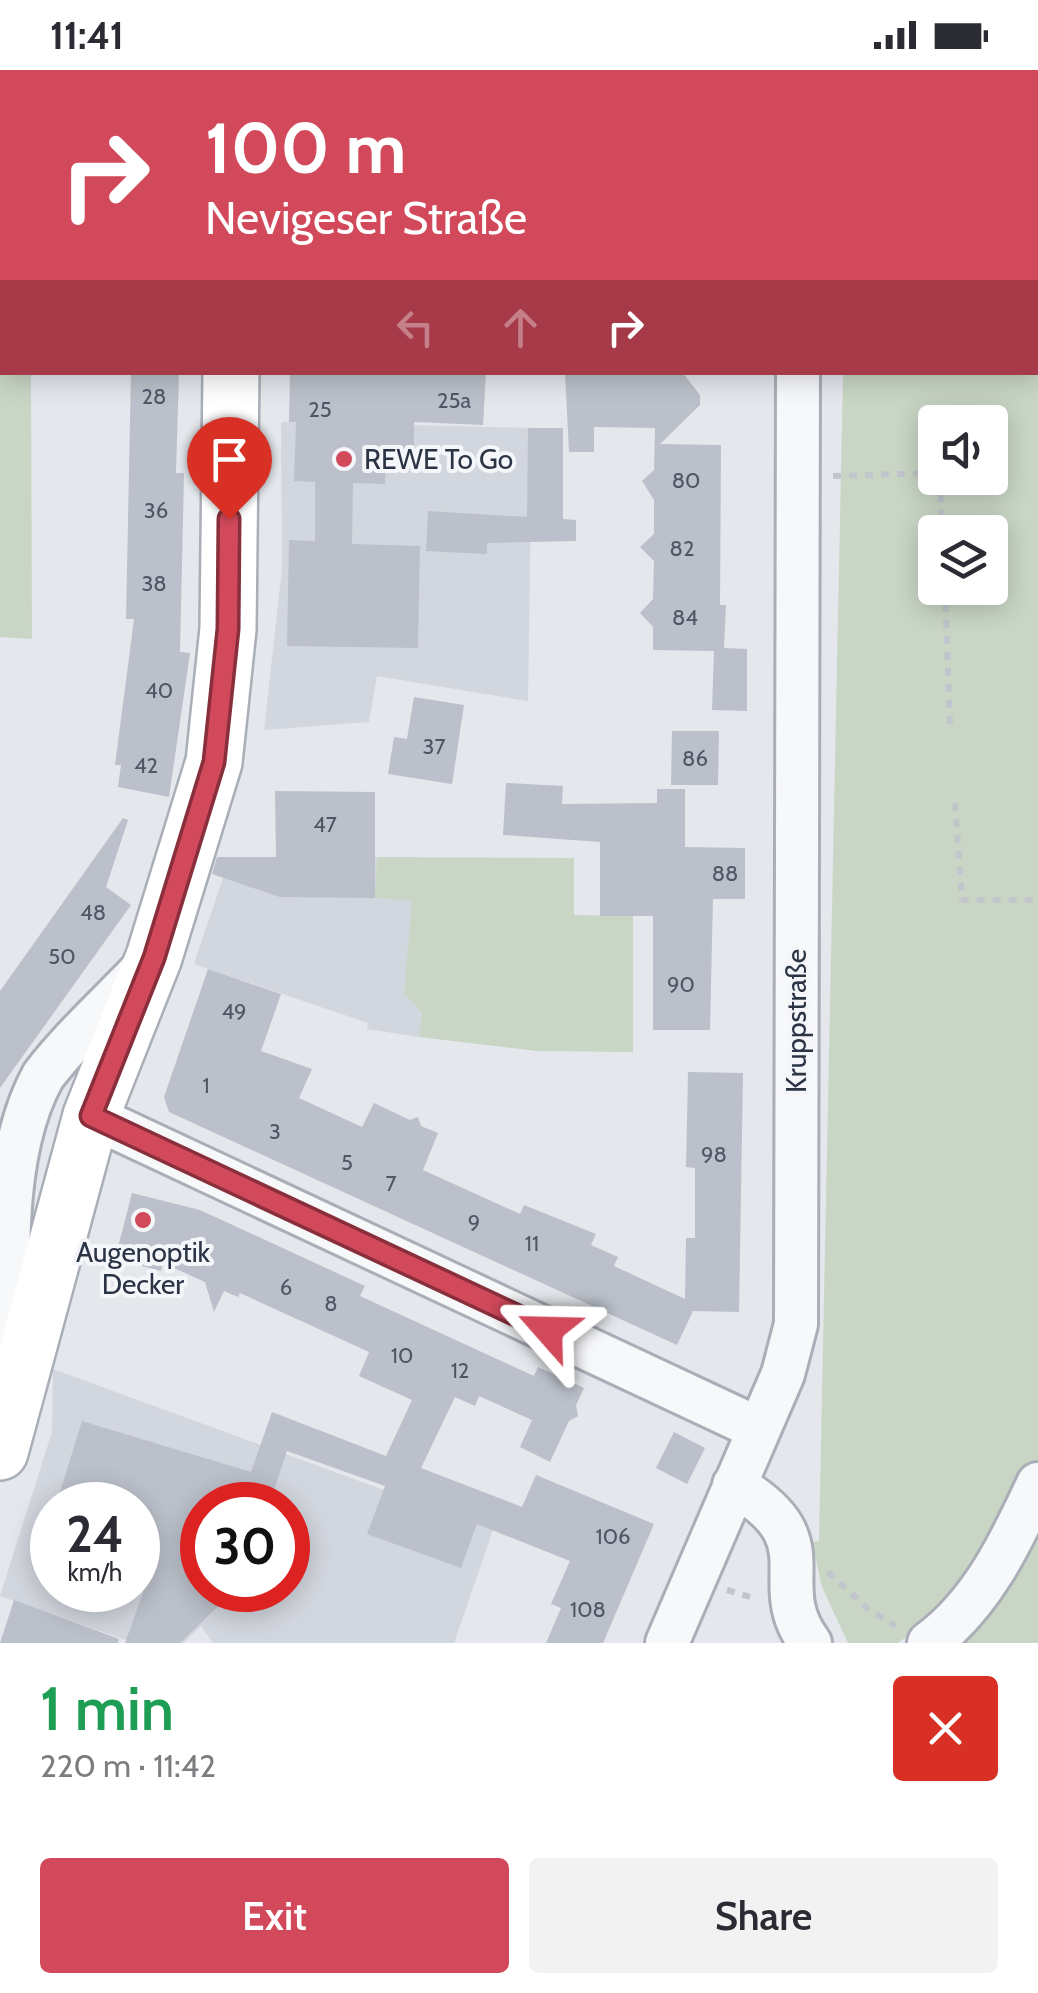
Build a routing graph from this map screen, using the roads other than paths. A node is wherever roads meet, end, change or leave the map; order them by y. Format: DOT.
graph roads {
  1 [pos="230,375"];
  2 [pos="798,375"];
  3 [pos="154,958"];
  4 [pos="91,1116"];
  5 [pos="6,1134"];
  6 [pos="18,1386"];
  7 [pos="759,1429"];
  8 [pos="0,1452"];
  9 [pos="1038,1484"];
  10 [pos="734,1485"];
  11 [pos="801,1626"];
  12 [pos="933,1640"];
  13 [pos="667,1643"];
  1 -- 3 [label="main road"];
  2 -- 7 [label="street, Kruppstraße"];
  3 -- 4 [label="main road"];
  3 -- 5 [label="street"];
  4 -- 6 [label="main road"];
  4 -- 7 [label="street"];
  5 -- 6 [label="street"];
  6 -- 8 [label="main road"];
  7 -- 10 [label="street, Kruppstraße"];
  9 -- 12 [label="street"];
  10 -- 11 [label="street"];
  10 -- 13 [label="street, Kruppstraße"];
}
